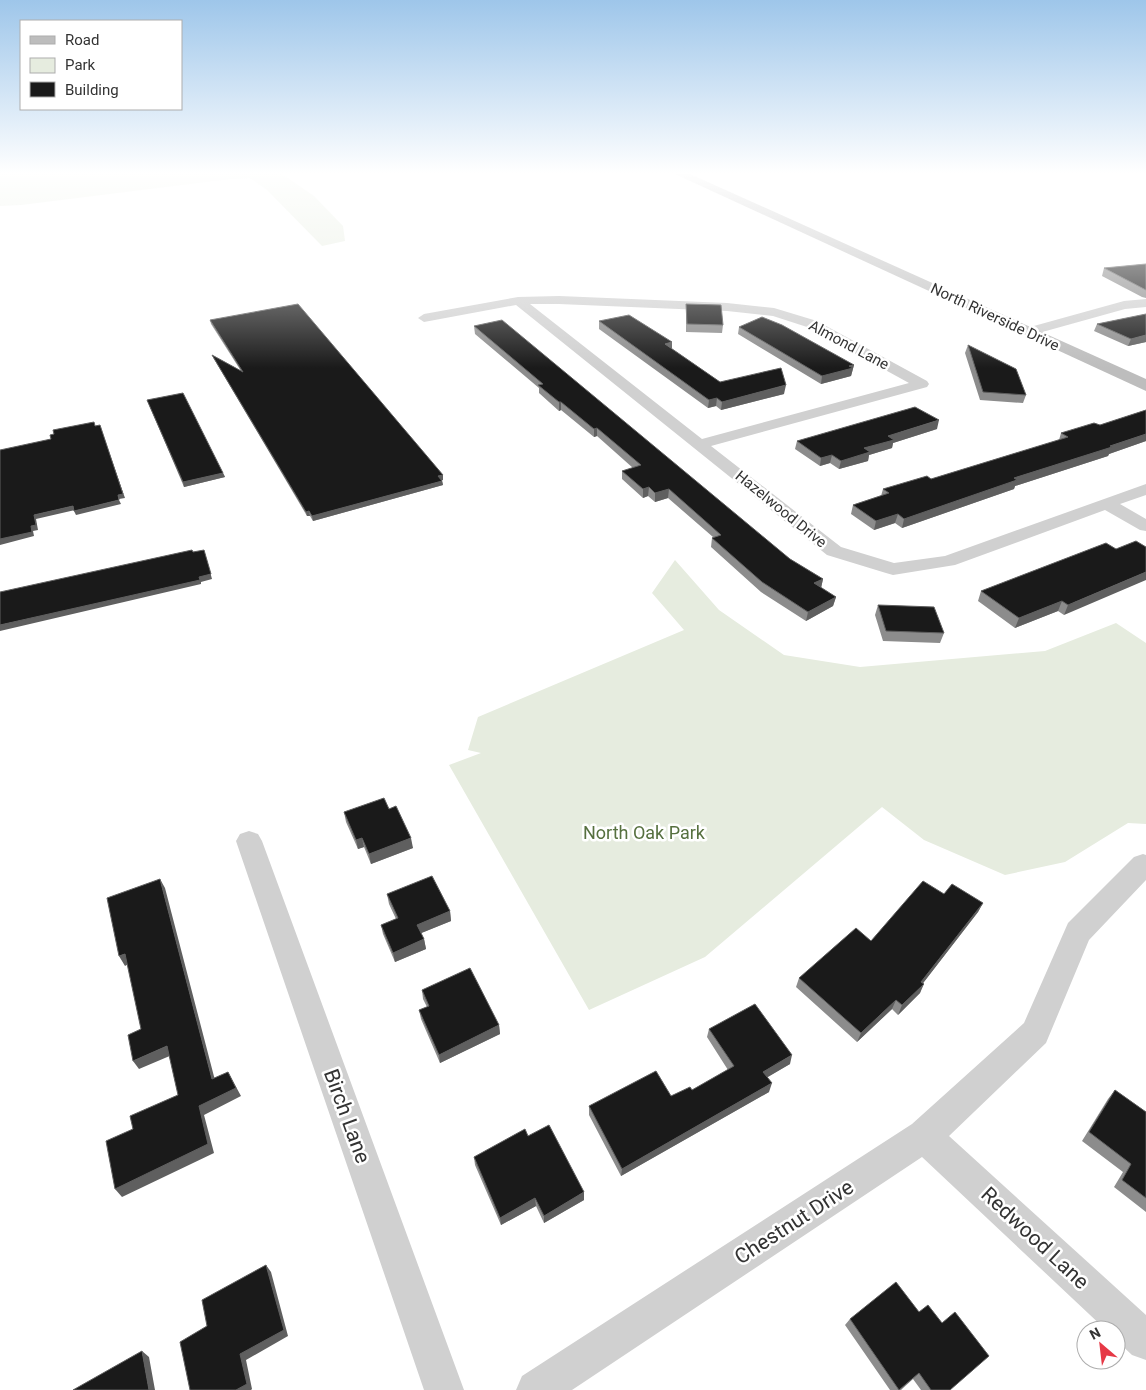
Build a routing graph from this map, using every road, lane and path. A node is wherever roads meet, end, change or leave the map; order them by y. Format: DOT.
graph roads {
  1 [pos="823,239"];
  2 [pos="518,301"];
  3 [pos="1146,303"];
  4 [pos="424,318"];
  5 [pos="1028,332"];
  6 [pos="1146,386"];
  7 [pos="700,444"];
  8 [pos="1146,489"];
  9 [pos="1105,503"];
  10 [pos="1146,526"];
  11 [pos="249,841"];
  12 [pos="1146,866"];
  13 [pos="924,1136"];
  14 [pos="1146,1341"];
  15 [pos="444,1390"];
  16 [pos="536,1390"];
  1 -- 5 [label="street, North Riverside Drive"];
  2 -- 4 [label="street, Almond Lane"];
  2 -- 7 [label="street, Hazelwood Drive"];
  2 -- 7 [label="street, Almond Lane"];
  3 -- 5 [label="street"];
  5 -- 6 [label="street, North Riverside Drive"];
  7 -- 9 [label="street, Hazelwood Drive"];
  8 -- 9 [label="street, Hazelwood Drive"];
  9 -- 10 [label="street"];
  11 -- 15 [label="street, Birch Lane"];
  12 -- 13 [label="street, Chestnut Drive"];
  13 -- 14 [label="street, Redwood Lane"];
  13 -- 16 [label="street, Chestnut Drive"];
}
